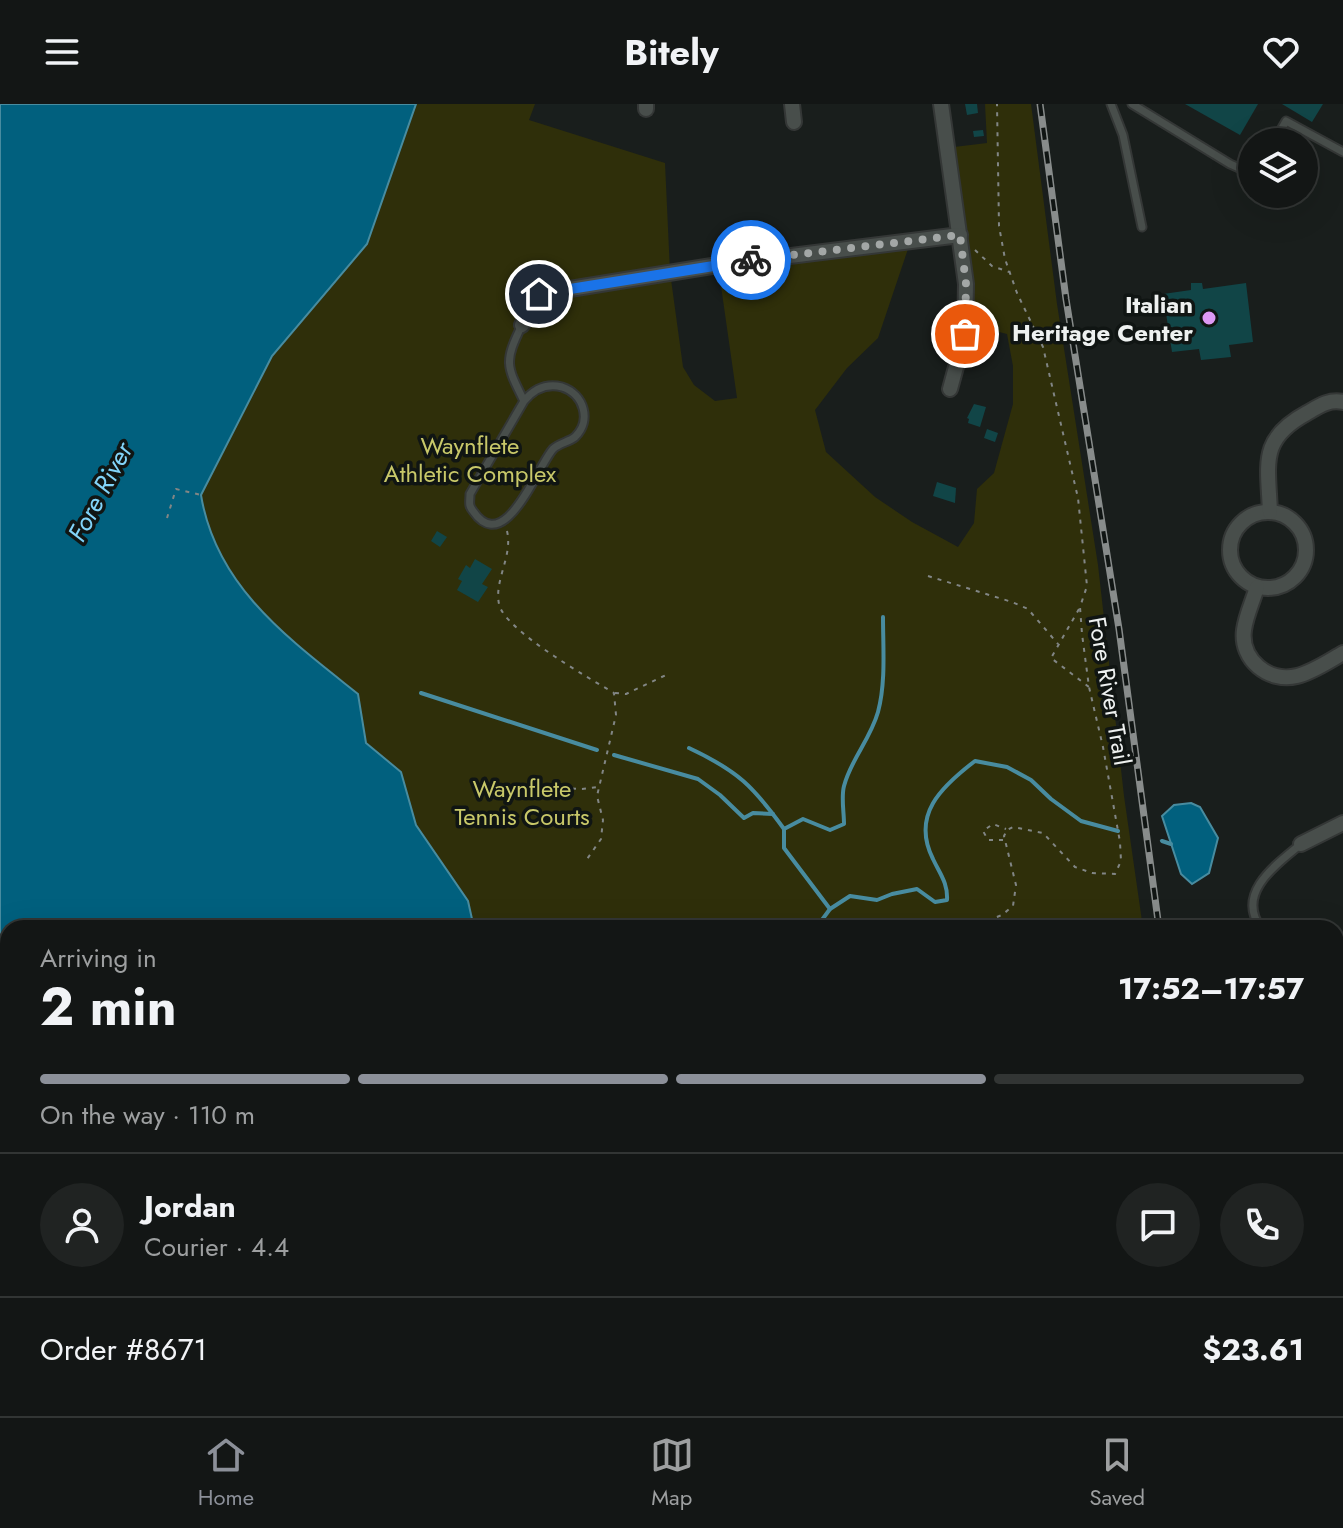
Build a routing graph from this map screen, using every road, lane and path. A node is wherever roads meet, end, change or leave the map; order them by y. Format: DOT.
graph roads {
  1 [pos="792,104"];
  2 [pos="941,104"];
  3 [pos="997,104"];
  4 [pos="1111,104"];
  5 [pos="1132,104"];
  6 [pos="794,122"];
  7 [pos="1282,128"];
  8 [pos="1299,128"];
  9 [pos="1318,138"];
  10 [pos="1343,152"];
  11 [pos="1238,168"];
  12 [pos="1142,227"];
  13 [pos="960,235"];
  14 [pos="1010,272"];
  15 [pos="522,325"];
  16 [pos="950,389"];
  17 [pos="524,401"];
  18 [pos="1343,402"];
  19 [pos="201,495"];
  20 [pos="1270,512"];
  21 [pos="167,518"];
  22 [pos="504,523"];
  23 [pos="928,576"];
  24 [pos="1257,587"];
  25 [pos="1080,607"];
  26 [pos="1058,644"];
  27 [pos="1343,653"];
  28 [pos="668,674"];
  29 [pos="1089,687"];
  30 [pos="614,693"];
  31 [pos="599,786"];
  32 [pos="562,788"];
  33 [pos="1343,823"];
  34 [pos="1007,830"];
  35 [pos="1004,840"];
  36 [pos="1301,844"];
  37 [pos="585,862"];
  38 [pos="989,920"];
  39 [pos="1258,920"];
  1 -- 6 [label="street"];
  2 -- 13 [label="street"];
  3 -- 14 [label="path, Fore River Trail"];
  4 -- 12 [label="lane"];
  5 -- 11 [label="lane"];
  7 -- 8 [label="lane"];
  9 -- 10 [label="lane"];
  13 -- 14 [label="path"];
  13 -- 15 [label="street"];
  13 -- 16 [label="street"];
  14 -- 25 [label="path, Fore River Trail"];
  15 -- 17 [label="lane"];
  17 -- 22 [label="lane"];
  17 -- 22 [label="lane"];
  18 -- 20 [label="street"];
  19 -- 21 [label="path"];
  20 -- 24 [label="street"];
  20 -- 24 [label="street"];
  22 -- 30 [label="path"];
  23 -- 26 [label="path"];
  24 -- 27 [label="street"];
  25 -- 26 [label="path"];
  25 -- 29 [label="path, Fore River Trail"];
  26 -- 29 [label="path"];
  28 -- 30 [label="path"];
  29 -- 34 [label="path, Fore River Trail"];
  30 -- 31 [label="path"];
  31 -- 32 [label="path"];
  31 -- 37 [label="path"];
  33 -- 36 [label="street"];
  34 -- 35 [label="path"];
  34 -- 35 [label="path"];
  35 -- 38 [label="path"];
  36 -- 39 [label="lane"];
}
